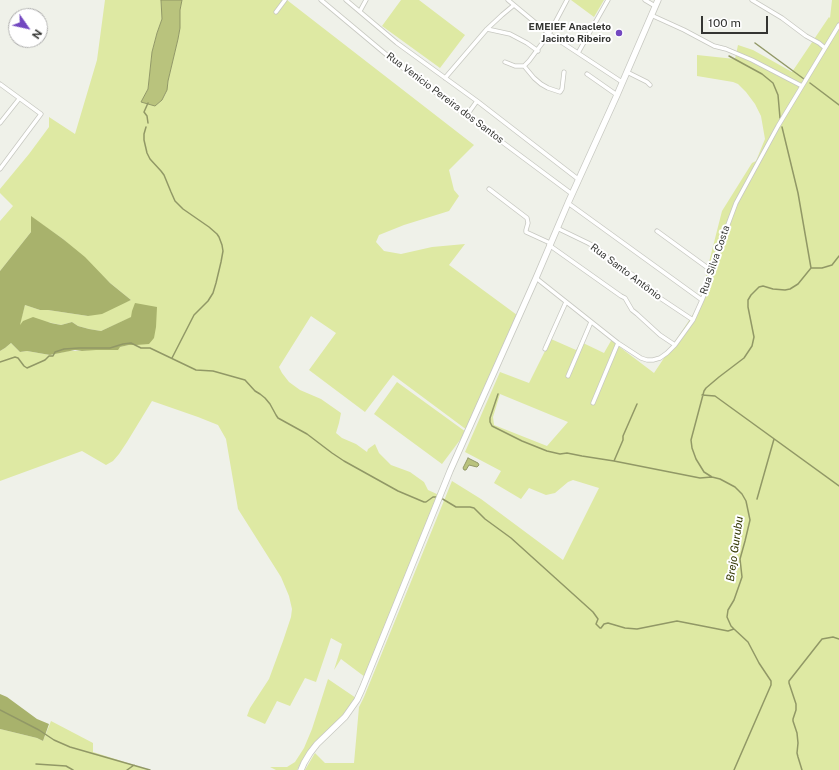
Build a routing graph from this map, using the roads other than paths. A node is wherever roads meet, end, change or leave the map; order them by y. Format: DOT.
graph roads {
  1 [pos="285,0"];
  2 [pos="320,0"];
  3 [pos="346,0"];
  4 [pos="366,0"];
  5 [pos="508,0"];
  6 [pos="567,0"];
  7 [pos="608,0"];
  8 [pos="645,0"];
  9 [pos="752,0"];
  10 [pos="656,3"];
  11 [pos="514,6"];
  12 [pos="360,11"];
  13 [pos="276,12"];
  14 [pos="652,15"];
  15 [pos="839,25"];
  16 [pos="487,29"];
  17 [pos="549,34"];
  18 [pos="825,48"];
  19 [pos="538,51"];
  20 [pos="578,53"];
  21 [pos="505,62"];
  22 [pos="524,66"];
  23 [pos="564,72"];
  24 [pos="627,72"];
  25 [pos="587,74"];
  26 [pos="445,78"];
  27 [pos="622,82"];
  28 [pos="0,84"];
  29 [pos="650,85"];
  30 [pos="802,86"];
  31 [pos="617,95"];
  32 [pos="19,98"];
  33 [pos="477,101"];
  34 [pos="467,115"];
  35 [pos="0,123"];
  36 [pos="0,169"];
  37 [pos="578,179"];
  38 [pos="490,189"];
  39 [pos="572,194"];
  40 [pos="568,203"];
  41 [pos="557,228"];
  42 [pos="657,231"];
  43 [pos="550,244"];
  44 [pos="712,271"];
  45 [pos="536,278"];
  46 [pos="702,300"];
  47 [pos="566,302"];
  48 [pos="693,320"];
  49 [pos="591,322"];
  50 [pos="618,343"];
  51 [pos="675,345"];
  52 [pos="545,349"];
  53 [pos="568,376"];
  54 [pos="593,403"];
  55 [pos="301,770"];
  1 -- 13 [label="street"];
  2 -- 34 [label="street, Rua Venicio Pereira dos Santos"];
  3 -- 12 [label="street"];
  4 -- 12 [label="street"];
  5 -- 11 [label="street"];
  6 -- 17 [label="street"];
  7 -- 20 [label="street"];
  8 -- 10 [label="street"];
  9 -- 18 [label="street"];
  10 -- 14 [label="main road"];
  11 -- 16 [label="street"];
  11 -- 17 [label="street"];
  12 -- 26 [label="street"];
  14 -- 24 [label="main road"];
  14 -- 30 [label="street"];
  15 -- 18 [label="street, Rua Silva Costa"];
  16 -- 19 [label="street"];
  16 -- 26 [label="street"];
  17 -- 19 [label="street"];
  17 -- 20 [label="street"];
  18 -- 30 [label="street, Rua Silva Costa"];
  19 -- 22 [label="street"];
  20 -- 27 [label="street"];
  21 -- 22 [label="street"];
  22 -- 23 [label="street"];
  24 -- 27 [label="main road"];
  24 -- 29 [label="street"];
  25 -- 31 [label="street"];
  26 -- 33 [label="street"];
  27 -- 31 [label="main road"];
  28 -- 32 [label="street"];
  30 -- 44 [label="street, Rua Silva Costa"];
  31 -- 37 [label="main road"];
  32 -- 35 [label="street"];
  32 -- 36 [label="street"];
  33 -- 34 [label="street"];
  33 -- 37 [label="street"];
  34 -- 39 [label="street, Rua Venicio Pereira dos Santos"];
  37 -- 39 [label="main road"];
  38 -- 43 [label="street"];
  39 -- 40 [label="main road"];
  40 -- 41 [label="main road"];
  40 -- 46 [label="street"];
  41 -- 43 [label="main road"];
  41 -- 48 [label="street, Rua Santo Antônio"];
  42 -- 44 [label="street"];
  43 -- 45 [label="main road"];
  43 -- 51 [label="street"];
  44 -- 46 [label="street, Rua Silva Costa"];
  45 -- 47 [label="street, Rua Silva Costa"];
  45 -- 55 [label="main road"];
  46 -- 48 [label="street, Rua Silva Costa"];
  47 -- 49 [label="street, Rua Silva Costa"];
  47 -- 52 [label="street"];
  48 -- 51 [label="street, Rua Silva Costa"];
  49 -- 50 [label="street, Rua Silva Costa"];
  49 -- 53 [label="street"];
  50 -- 51 [label="street, Rua Silva Costa"];
  50 -- 54 [label="street"];
}
